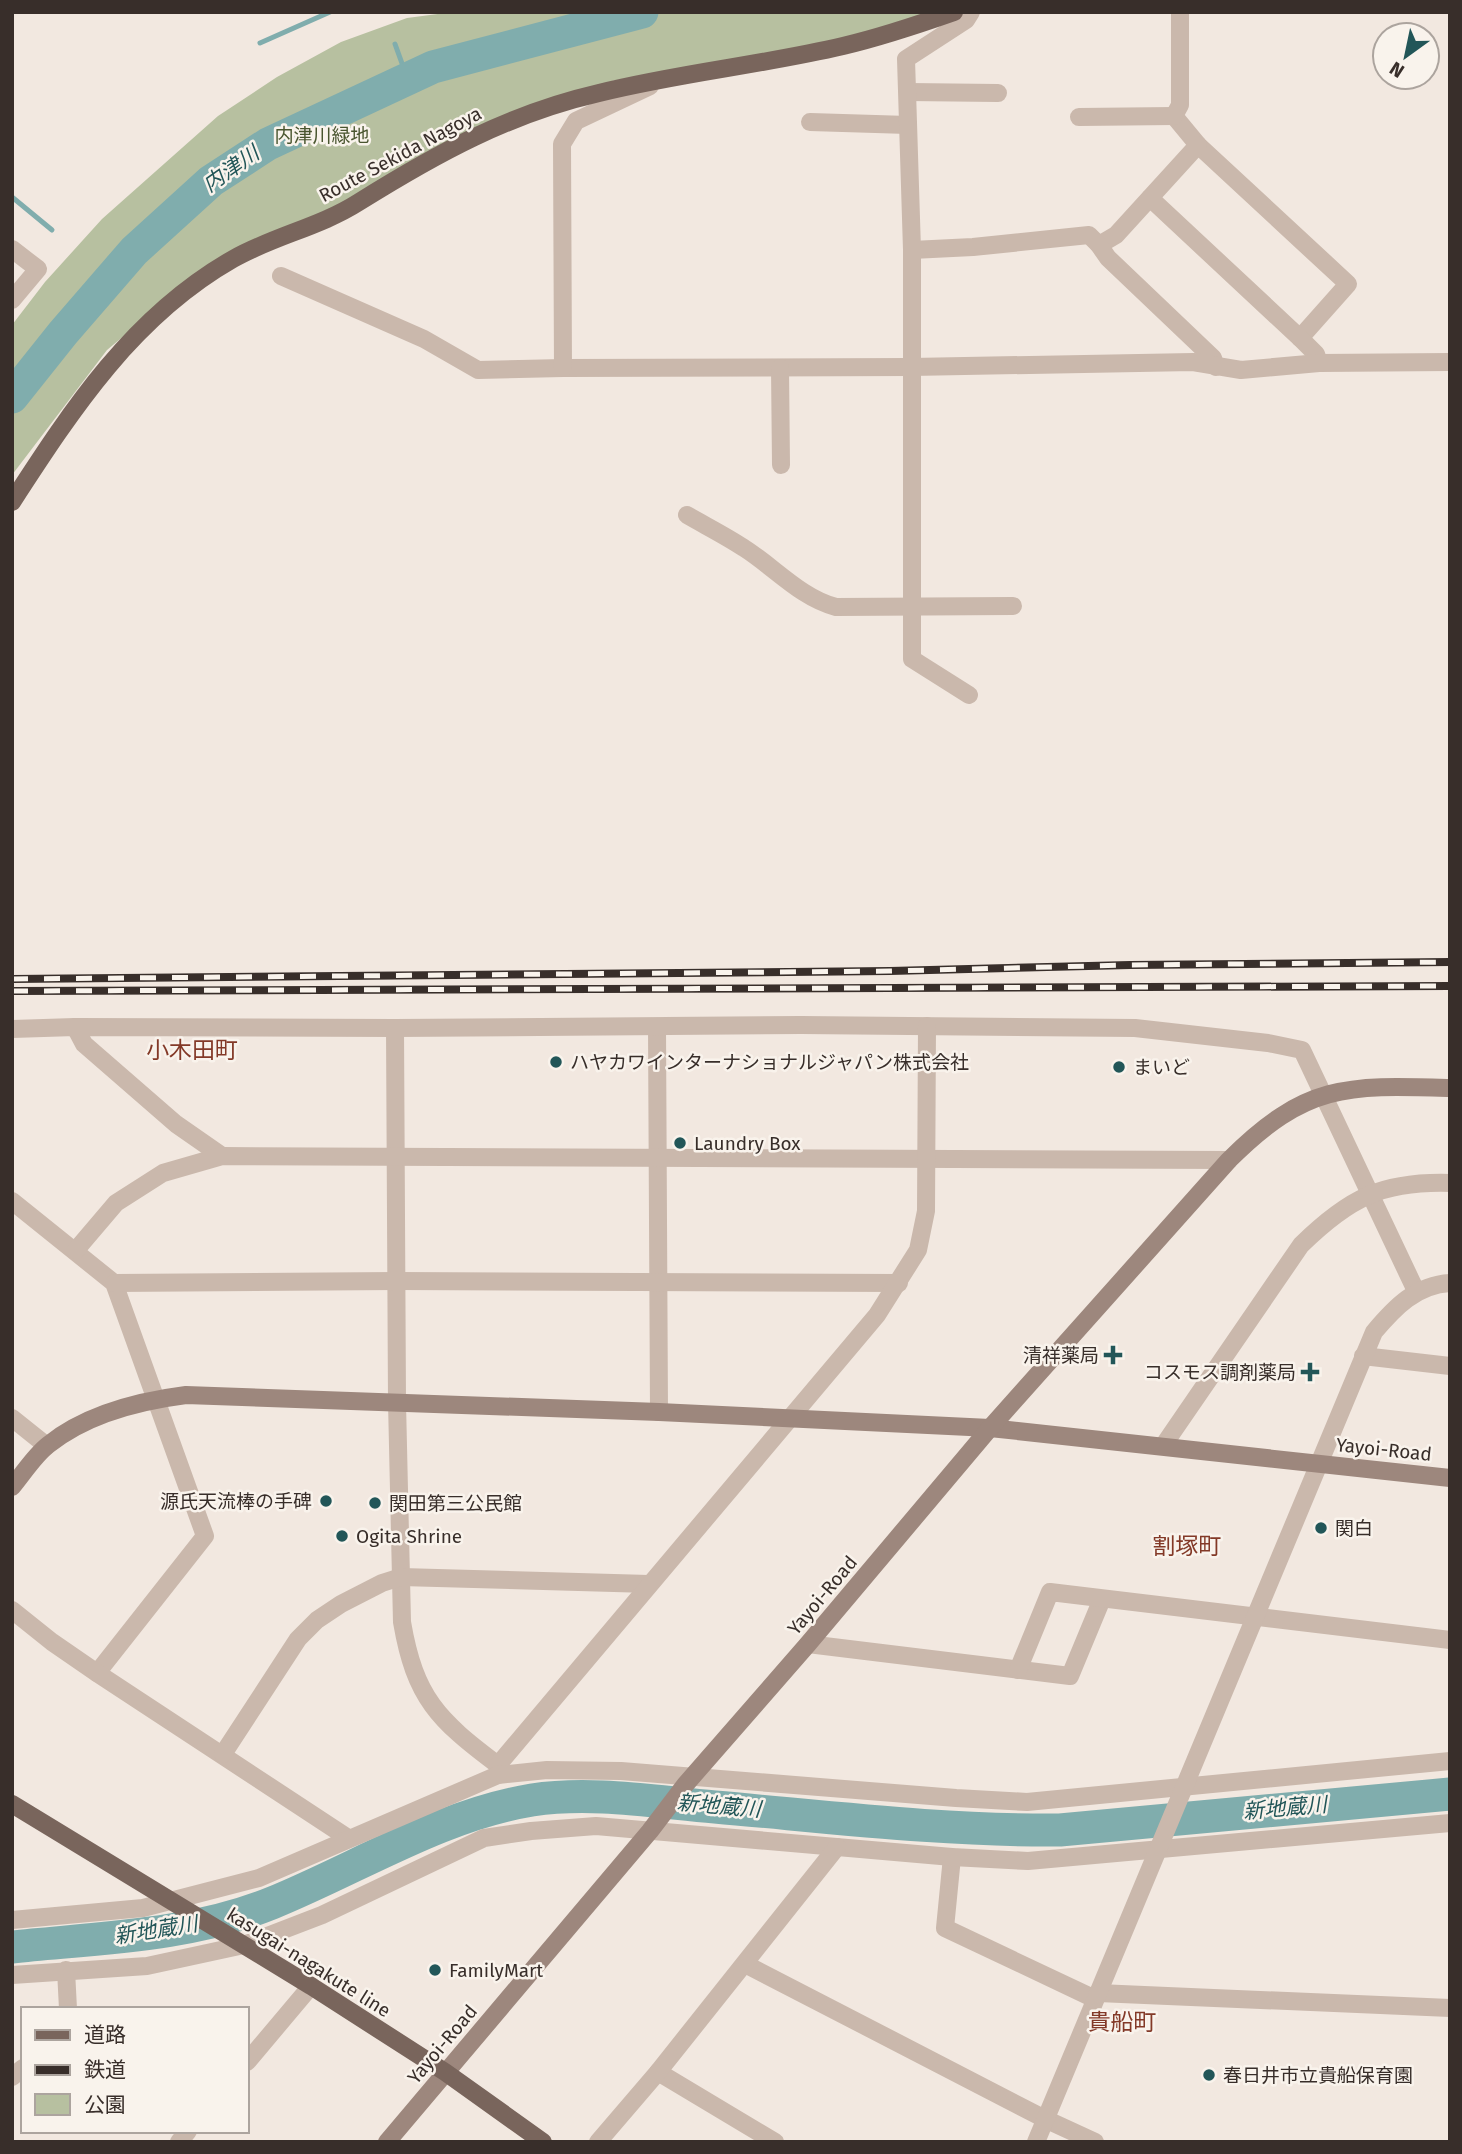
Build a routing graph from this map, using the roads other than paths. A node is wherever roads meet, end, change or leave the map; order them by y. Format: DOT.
graph roads {
  1 [pos="954,12"];
  2 [pos="971,12"];
  3 [pos="1180,12"];
  4 [pos="665,78"];
  5 [pos="908,92"];
  6 [pos="998,93"];
  7 [pos="1174,116"];
  8 [pos="1079,117"];
  9 [pos="810,122"];
  10 [pos="908,125"];
  11 [pos="1198,145"];
  12 [pos="1150,198"];
  13 [pos="1099,245"];
  14 [pos="12,249"];
  15 [pos="912,250"];
  16 [pos="281,276"];
  17 [pos="12,300"];
  18 [pos="1300,338"];
  19 [pos="1450,362"];
  20 [pos="1319,363"];
  21 [pos="911,367"];
  22 [pos="1216,367"];
  23 [pos="563,368"];
  24 [pos="780,368"];
  25 [pos="781,465"];
  26 [pos="12,502"];
  27 [pos="687,515"];
  28 [pos="1013,606"];
  29 [pos="913,607"];
  30 [pos="968,695"];
  31 [pos="927,1026"];
  32 [pos="75,1027"];
  33 [pos="657,1027"];
  34 [pos="395,1028"];
  35 [pos="12,1030"];
  36 [pos="1450,1088"];
  37 [pos="1324,1094"];
  38 [pos="222,1156"];
  39 [pos="397,1158"];
  40 [pos="657,1159"];
  41 [pos="927,1160"];
  42 [pos="1229,1160"];
  43 [pos="1450,1183"];
  44 [pos="1371,1192"];
  45 [pos="12,1201"];
  46 [pos="76,1250"];
  47 [pos="397,1281"];
  48 [pos="660,1281"];
  49 [pos="114,1283"];
  50 [pos="899,1283"];
  51 [pos="1450,1283"];
  52 [pos="1416,1291"];
  53 [pos="1363,1356"];
  54 [pos="1450,1366"];
  55 [pos="156,1399"];
  56 [pos="397,1402"];
  57 [pos="659,1412"];
  58 [pos="12,1418"];
  59 [pos="790,1418"];
  60 [pos="990,1428"];
  61 [pos="47,1446"];
  62 [pos="1163,1446"];
  63 [pos="1318,1463"];
  64 [pos="1450,1478"];
  65 [pos="12,1487"];
  66 [pos="401,1577"];
  67 [pos="649,1584"];
  68 [pos="1102,1599"];
  69 [pos="12,1610"];
  70 [pos="1256,1616"];
  71 [pos="1450,1640"];
  72 [pos="808,1644"];
  73 [pos="1017,1670"];
  74 [pos="97,1673"];
  75 [pos="223,1754"];
  76 [pos="1450,1762"];
  77 [pos="498,1770"];
  78 [pos="689,1780"];
  79 [pos="1182,1794"];
  80 [pos="12,1804"];
  81 [pos="1450,1823"];
  82 [pos="652,1827"];
  83 [pos="348,1838"];
  84 [pos="1161,1843"];
  85 [pos="837,1847"];
  86 [pos="952,1857"];
  87 [pos="177,1905"];
  88 [pos="12,1920"];
  89 [pos="238,1942"];
  90 [pos="746,1964"];
  91 [pos="66,1970"];
  92 [pos="12,1975"];
  93 [pos="311,1986"];
  94 [pos="1096,1996"];
  95 [pos="68,2007"];
  96 [pos="1450,2007"];
  97 [pos="248,2061"];
  98 [pos="658,2072"];
  99 [pos="445,2073"];
  100 [pos="1045,2119"];
  101 [pos="387,2142"];
  102 [pos="543,2142"];
  103 [pos="598,2142"];
  104 [pos="775,2142"];
  105 [pos="1036,2142"];
  106 [pos="1094,2142"];
  1 -- 4 [label="main road, Route Sekida Nagoya"];
  2 -- 5 [label="street"];
  3 -- 7 [label="street"];
  4 -- 23 [label="street"];
  4 -- 26 [label="main road, Route Sekida Nagoya"];
  5 -- 6 [label="street"];
  5 -- 10 [label="street"];
  7 -- 8 [label="street"];
  7 -- 11 [label="street"];
  9 -- 10 [label="street"];
  10 -- 15 [label="street"];
  11 -- 12 [label="street"];
  11 -- 18 [label="street"];
  12 -- 13 [label="street"];
  12 -- 18 [label="street"];
  13 -- 15 [label="street"];
  13 -- 22 [label="street"];
  14 -- 17 [label="street"];
  15 -- 21 [label="street"];
  16 -- 23 [label="street"];
  18 -- 20 [label="street"];
  19 -- 20 [label="street"];
  20 -- 22 [label="street"];
  21 -- 22 [label="street"];
  21 -- 24 [label="street"];
  21 -- 29 [label="street"];
  23 -- 24 [label="street"];
  24 -- 25 [label="street"];
  27 -- 29 [label="street"];
  28 -- 29 [label="street"];
  29 -- 30 [label="street"];
  31 -- 33 [label="street"];
  31 -- 37 [label="street"];
  31 -- 41 [label="street"];
  32 -- 34 [label="street"];
  32 -- 35 [label="street"];
  32 -- 38 [label="street"];
  33 -- 34 [label="street"];
  33 -- 40 [label="street"];
  34 -- 39 [label="street"];
  36 -- 37 [label="street"];
  37 -- 42 [label="street"];
  37 -- 44 [label="street"];
  38 -- 39 [label="street"];
  38 -- 46 [label="street"];
  39 -- 40 [label="street"];
  39 -- 47 [label="street"];
  40 -- 41 [label="street"];
  40 -- 48 [label="street"];
  41 -- 42 [label="street"];
  41 -- 50 [label="street"];
  42 -- 60 [label="street"];
  43 -- 44 [label="street"];
  44 -- 52 [label="street"];
  44 -- 62 [label="street"];
  45 -- 46 [label="street"];
  46 -- 49 [label="street"];
  47 -- 48 [label="street"];
  47 -- 49 [label="street"];
  47 -- 56 [label="street"];
  48 -- 50 [label="street"];
  48 -- 57 [label="street"];
  49 -- 55 [label="street"];
  50 -- 59 [label="street"];
  51 -- 52 [label="street"];
  52 -- 53 [label="street"];
  53 -- 54 [label="street"];
  53 -- 63 [label="street"];
  55 -- 56 [label="street"];
  55 -- 61 [label="street"];
  55 -- 74 [label="street"];
  56 -- 57 [label="street"];
  56 -- 66 [label="street"];
  57 -- 59 [label="street"];
  58 -- 61 [label="street"];
  59 -- 60 [label="street"];
  59 -- 67 [label="street"];
  60 -- 62 [label="street, Yayoi-Road"];
  60 -- 72 [label="street, Yayoi-Road"];
  61 -- 65 [label="street"];
  62 -- 63 [label="street, Yayoi-Road"];
  63 -- 64 [label="street, Yayoi-Road"];
  63 -- 70 [label="street"];
  66 -- 67 [label="street"];
  66 -- 75 [label="street"];
  66 -- 77 [label="street"];
  67 -- 77 [label="street"];
  68 -- 70 [label="street"];
  68 -- 73 [label="street"];
  68 -- 73 [label="street"];
  69 -- 74 [label="street"];
  70 -- 71 [label="street"];
  70 -- 79 [label="street"];
  72 -- 73 [label="street"];
  72 -- 78 [label="street, Yayoi-Road"];
  74 -- 75 [label="street"];
  75 -- 83 [label="street"];
  76 -- 79 [label="street"];
  77 -- 78 [label="street"];
  77 -- 83 [label="street"];
  78 -- 79 [label="street"];
  78 -- 82 [label="street, Yayoi-Road"];
  79 -- 84 [label="street"];
  80 -- 87 [label="main road, kasugai-nagakute line"];
  81 -- 84 [label="street"];
  82 -- 85 [label="street"];
  82 -- 89 [label="street"];
  82 -- 99 [label="street, Yayoi-Road"];
  83 -- 87 [label="street"];
  84 -- 86 [label="street"];
  84 -- 94 [label="street"];
  85 -- 86 [label="street"];
  85 -- 90 [label="street"];
  86 -- 94 [label="street"];
  87 -- 88 [label="street"];
  87 -- 89 [label="main road, kasugai-nagakute line"];
  89 -- 91 [label="street"];
  89 -- 93 [label="main road, kasugai-nagakute line"];
  90 -- 98 [label="street"];
  90 -- 100 [label="street"];
  91 -- 92 [label="street"];
  91 -- 95 [label="street"];
  93 -- 97 [label="street"];
  93 -- 99 [label="main road, kasugai-nagakute line"];
  94 -- 96 [label="street"];
  94 -- 100 [label="street"];
  98 -- 103 [label="street"];
  98 -- 104 [label="street"];
  99 -- 101 [label="street, Yayoi-Road"];
  99 -- 102 [label="main road, kasugai-nagakute line"];
  100 -- 105 [label="street"];
  100 -- 106 [label="street"];
}
